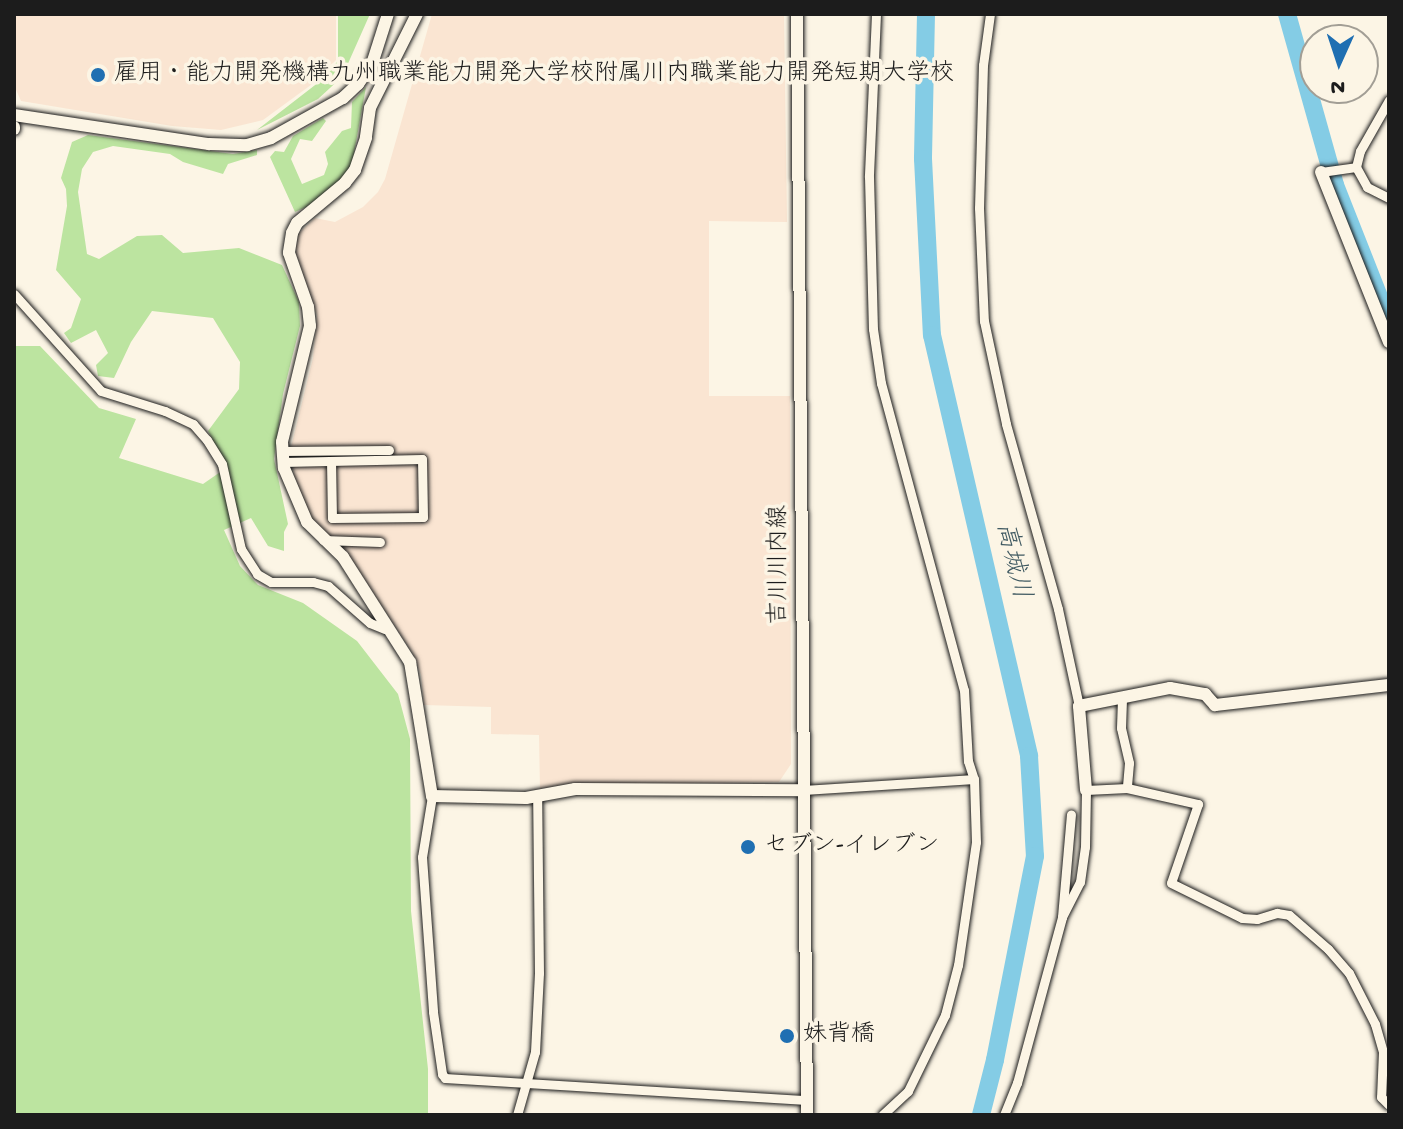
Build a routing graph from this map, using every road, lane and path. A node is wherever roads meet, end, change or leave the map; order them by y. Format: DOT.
graph roads {
  1 [pos="388,14"];
  2 [pos="417,14"];
  3 [pos="797,14"];
  4 [pos="876,14"];
  5 [pos="990,14"];
  6 [pos="1389,100"];
  7 [pos="14,115"];
  8 [pos="1356,167"];
  9 [pos="1323,172"];
  10 [pos="1389,198"];
  11 [pos="14,294"];
  12 [pos="1389,342"];
  13 [pos="389,450"];
  14 [pos="283,456"];
  15 [pos="331,461"];
  16 [pos="323,540"];
  17 [pos="380,542"];
  18 [pos="385,629"];
  19 [pos="1389,685"];
  20 [pos="1122,699"];
  21 [pos="1079,706"];
  22 [pos="974,779"];
  23 [pos="1127,788"];
  24 [pos="804,790"];
  25 [pos="1086,790"];
  26 [pos="432,796"];
  27 [pos="537,796"];
  28 [pos="1071,814"];
  29 [pos="1062,917"];
  30 [pos="526,1083"];
  31 [pos="806,1100"];
  32 [pos="1389,1105"];
  33 [pos="517,1115"];
  34 [pos="807,1115"];
  35 [pos="882,1115"];
  36 [pos="1004,1115"];
  1 -- 7 [label="street"];
  2 -- 14 [label="street"];
  3 -- 24 [label="street, 吉川川内線"];
  4 -- 22 [label="street"];
  5 -- 21 [label="street"];
  6 -- 8 [label="street"];
  8 -- 9 [label="street"];
  8 -- 10 [label="street"];
  9 -- 12 [label="street"];
  11 -- 18 [label="street"];
  13 -- 14 [label="street"];
  14 -- 15 [label="street"];
  14 -- 16 [label="street"];
  15 -- 15 [label="street"];
  16 -- 17 [label="street"];
  16 -- 18 [label="street"];
  18 -- 26 [label="street"];
  19 -- 20 [label="street"];
  20 -- 21 [label="street"];
  20 -- 23 [label="street"];
  21 -- 25 [label="street"];
  22 -- 24 [label="street"];
  22 -- 35 [label="street"];
  23 -- 25 [label="street"];
  23 -- 32 [label="street"];
  24 -- 27 [label="street"];
  24 -- 31 [label="street, 吉川川内線"];
  25 -- 29 [label="street"];
  26 -- 27 [label="street"];
  26 -- 30 [label="street"];
  27 -- 30 [label="street"];
  28 -- 29 [label="street"];
  29 -- 36 [label="street"];
  30 -- 31 [label="street"];
  30 -- 33 [label="street"];
  31 -- 34 [label="street, 吉川川内線"];
}
